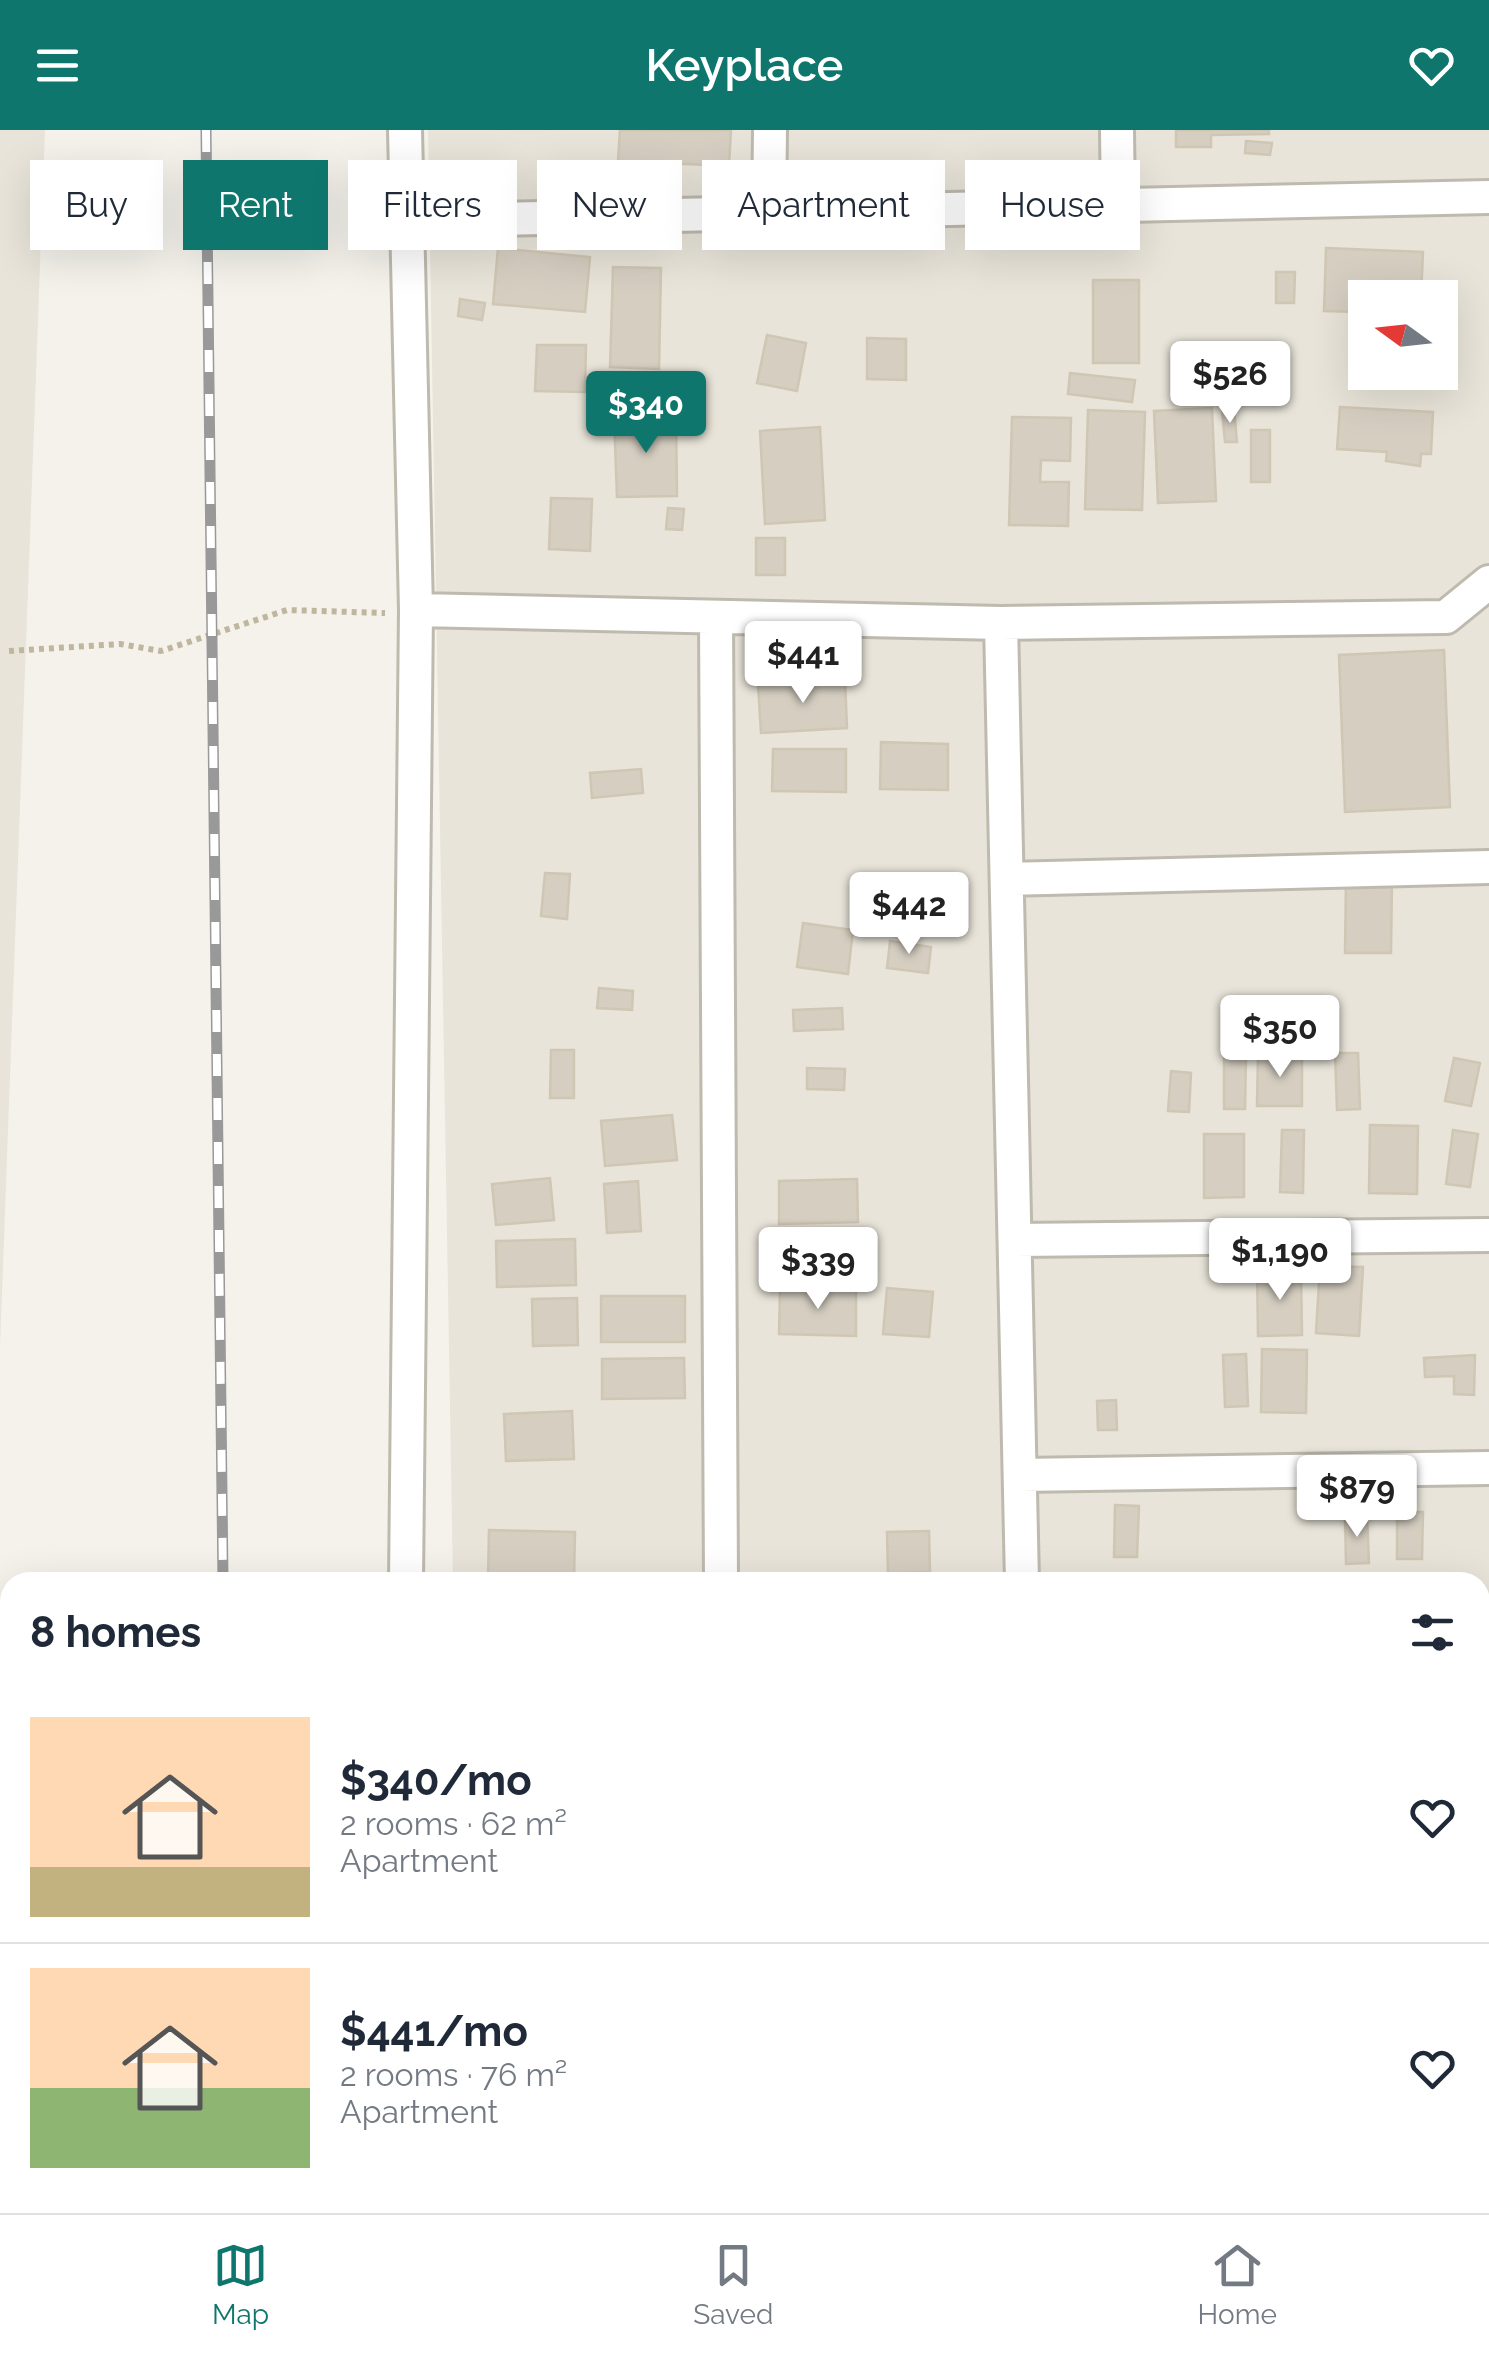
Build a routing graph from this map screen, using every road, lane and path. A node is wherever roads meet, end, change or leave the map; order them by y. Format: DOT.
graph roads {
  1 [pos="406,130"];
  2 [pos="770,130"];
  3 [pos="1117,130"];
  4 [pos="407,160"];
  5 [pos="770,160"];
  6 [pos="1117,160"];
  7 [pos="1489,197"];
  8 [pos="1140,205"];
  9 [pos="702,215"];
  10 [pos="517,219"];
  11 [pos="409,250"];
  12 [pos="1489,582"];
  13 [pos="416,610"];
  14 [pos="716,617"];
  15 [pos="1001,623"];
  16 [pos="9,650"];
  17 [pos="1489,868"];
  18 [pos="1006,879"];
  19 [pos="1489,1235"];
  20 [pos="1015,1240"];
  21 [pos="1489,1468"];
  22 [pos="1020,1475"];
  23 [pos="406,1572"];
  24 [pos="721,1572"];
  25 [pos="1022,1572"];
  1 -- 4 [label="street"];
  2 -- 5 [label="street"];
  3 -- 6 [label="street"];
  7 -- 8 [label="street"];
  9 -- 10 [label="street"];
  11 -- 13 [label="street"];
  12 -- 15 [label="street"];
  13 -- 14 [label="street"];
  13 -- 16 [label="path"];
  13 -- 23 [label="street"];
  14 -- 15 [label="street"];
  14 -- 24 [label="street"];
  15 -- 18 [label="street"];
  17 -- 18 [label="street"];
  18 -- 20 [label="street"];
  19 -- 20 [label="street"];
  20 -- 22 [label="street"];
  21 -- 22 [label="street"];
  22 -- 25 [label="street"];
}
